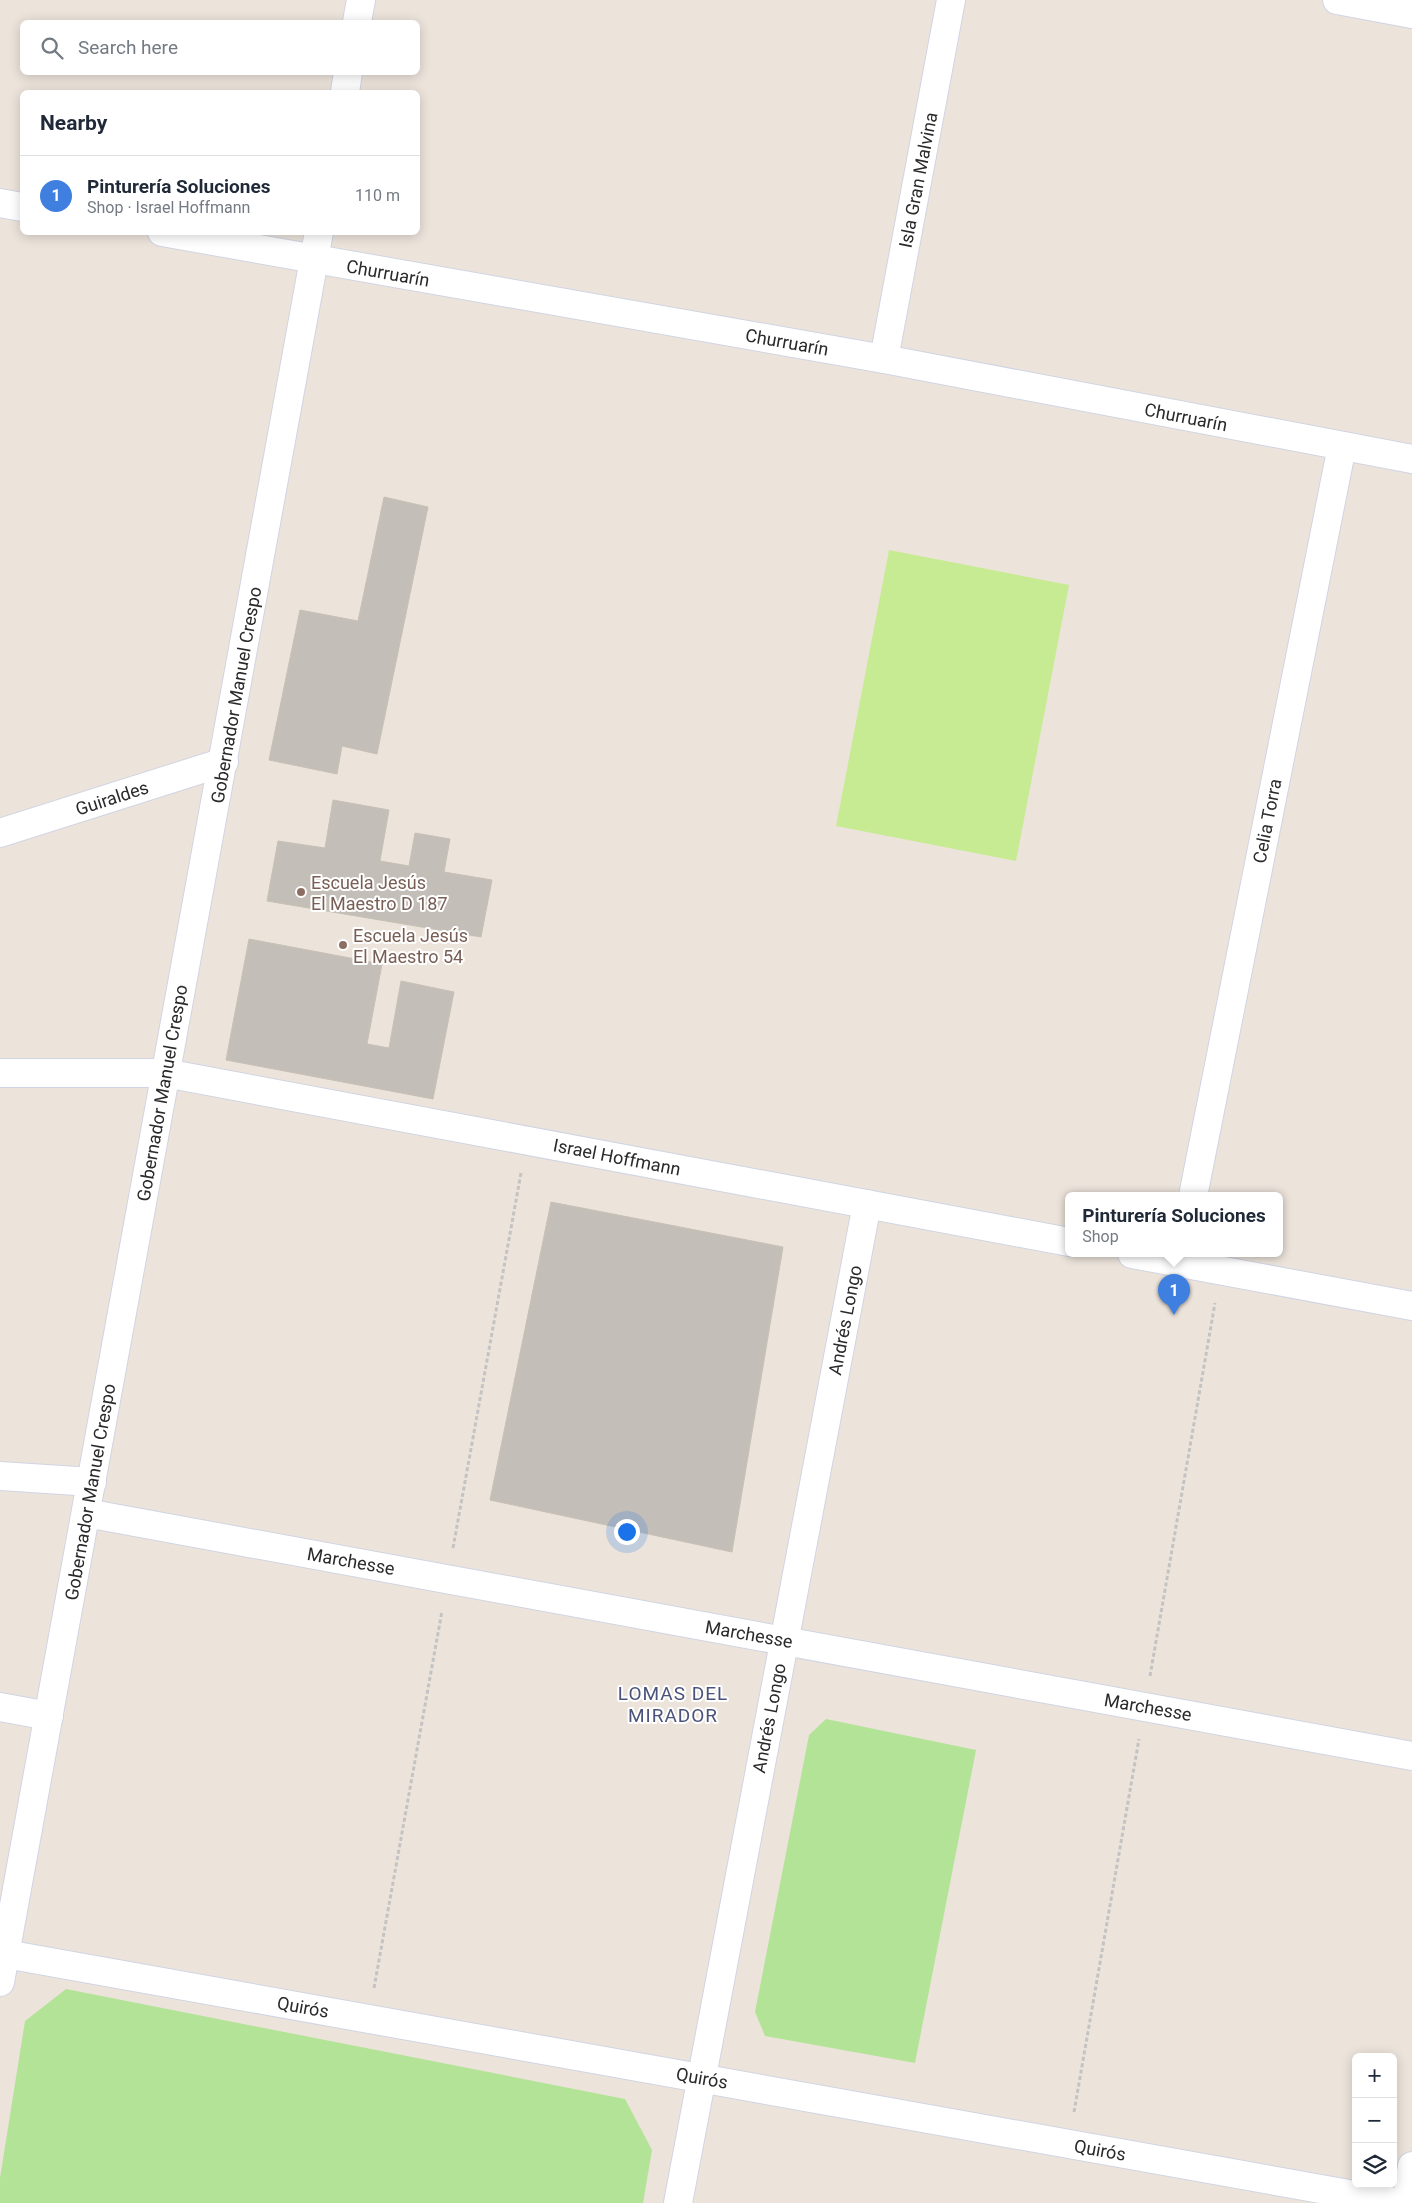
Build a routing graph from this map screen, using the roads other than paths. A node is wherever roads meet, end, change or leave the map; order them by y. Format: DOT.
graph roads {
  1 [pos="361,0"];
  2 [pos="951,0"];
  3 [pos="1337,0"];
  4 [pos="1412,14"];
  5 [pos="357,20"];
  6 [pos="348,75"];
  7 [pos="345,90"];
  8 [pos="0,203"];
  9 [pos="20,207"];
  10 [pos="178,235"];
  11 [pos="318,235"];
  12 [pos="314,260"];
  13 [pos="884,359"];
  14 [pos="1342,446"];
  15 [pos="1412,459"];
  16 [pos="224,762"];
  17 [pos="0,833"];
  18 [pos="0,1073"];
  19 [pos="165,1073"];
  20 [pos="1194,1192"];
  21 [pos="867,1204"];
  22 [pos="1065,1241"];
  23 [pos="1181,1258"];
  24 [pos="1412,1306"];
  25 [pos="0,1476"];
  26 [pos="92,1482"];
  27 [pos="86,1513"];
  28 [pos="784,1640"];
  29 [pos="0,1708"];
  30 [pos="49,1716"];
  31 [pos="1412,1756"];
  32 [pos="2,1953"];
  33 [pos="0,1982"];
  34 [pos="700,2078"];
  35 [pos="1412,2166"];
  36 [pos="678,2203"];
  37 [pos="1398,2203"];
  38 [pos="1406,2203"];
  1 -- 5 [label="street"];
  2 -- 13 [label="street, Isla Gran Malvina"];
  3 -- 4 [label="street"];
  6 -- 7 [label="street"];
  8 -- 9 [label="street"];
  10 -- 12 [label="street, Churruarín"];
  11 -- 12 [label="street, Gobernador Manuel Crespo"];
  12 -- 13 [label="street, Churruarín"];
  12 -- 16 [label="street, Gobernador Manuel Crespo"];
  13 -- 14 [label="street, Churruarín"];
  14 -- 15 [label="street, Churruarín"];
  14 -- 20 [label="street, Celia Torra"];
  16 -- 17 [label="street, Guiraldes"];
  16 -- 19 [label="street, Gobernador Manuel Crespo"];
  18 -- 19 [label="street, Israel Hoffmann"];
  19 -- 21 [label="street, Israel Hoffmann"];
  19 -- 26 [label="street, Gobernador Manuel Crespo"];
  21 -- 22 [label="street, Israel Hoffmann"];
  21 -- 28 [label="street, Andrés Longo"];
  23 -- 24 [label="street"];
  25 -- 26 [label="street"];
  26 -- 27 [label="street, Gobernador Manuel Crespo"];
  27 -- 28 [label="street, Marchesse"];
  27 -- 30 [label="street, Gobernador Manuel Crespo"];
  28 -- 31 [label="street, Marchesse"];
  28 -- 34 [label="street, Andrés Longo"];
  29 -- 30 [label="street"];
  30 -- 32 [label="street, Gobernador Manuel Crespo"];
  32 -- 33 [label="street, Gobernador Manuel Crespo"];
  32 -- 34 [label="street, Quirós"];
  34 -- 36 [label="street, Andrés Longo"];
  34 -- 37 [label="street, Quirós"];
  35 -- 38 [label="street"];
}
